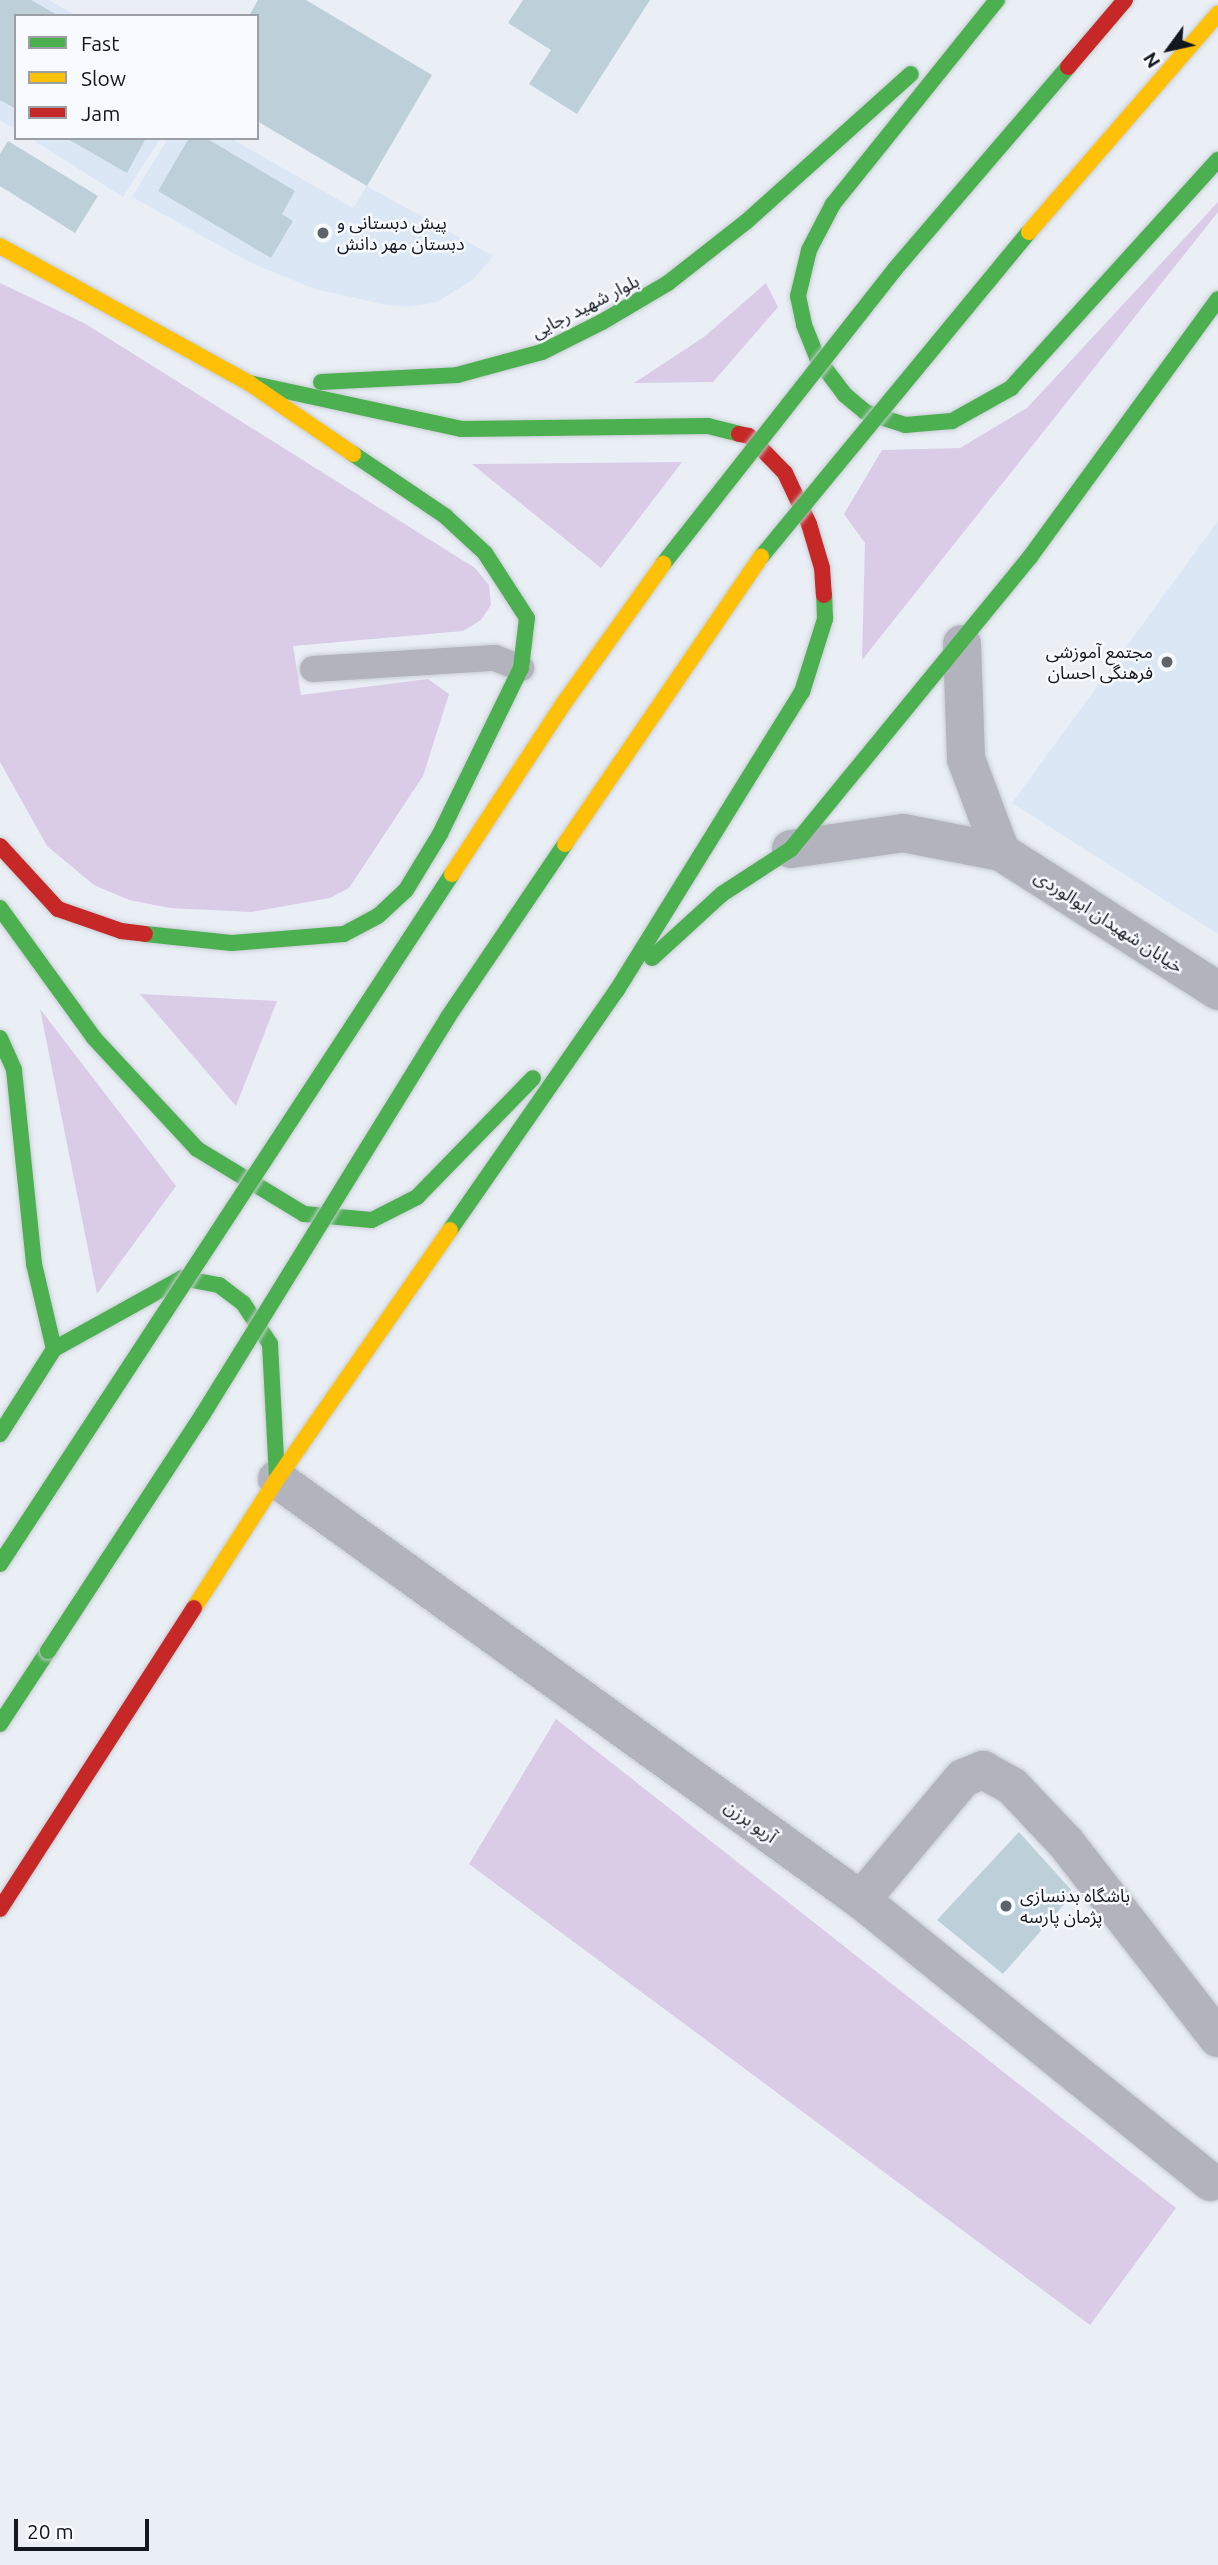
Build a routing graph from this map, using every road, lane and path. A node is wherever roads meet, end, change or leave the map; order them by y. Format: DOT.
graph roads {
  1 [pos="990,0"];
  2 [pos="998,0"];
  3 [pos="1125,0"];
  4 [pos="1218,15"];
  5 [pos="1218,160"];
  6 [pos="0,246"];
  7 [pos="1218,299"];
  8 [pos="249,383"];
  9 [pos="962,644"];
  10 [pos="521,668"];
  11 [pos="313,669"];
  12 [pos="0,846"];
  13 [pos="791,849"];
  14 [pos="1001,852"];
  15 [pos="0,908"];
  16 [pos="618,990"];
  17 [pos="1218,991"];
  18 [pos="0,1038"];
  19 [pos="54,1349"];
  20 [pos="0,1434"];
  21 [pos="277,1479"];
  22 [pos="0,1564"];
  23 [pos="0,1724"];
  24 [pos="861,1900"];
  25 [pos="0,1909"];
  26 [pos="1218,2038"];
  27 [pos="1211,2182"];
  1 -- 8 [label="main road, بلوار شهید رجایی"];
  2 -- 5 [label="main road"];
  3 -- 22 [label="main road, bridge"];
  4 -- 23 [label="main road, bridge"];
  6 -- 8 [label="main road, بلوار شهید رجایی"];
  7 -- 9 [label="main road"];
  8 -- 10 [label="main road"];
  8 -- 16 [label="main road"];
  9 -- 13 [label="main road"];
  9 -- 14 [label="street"];
  10 -- 11 [label="lane"];
  10 -- 12 [label="main road"];
  13 -- 14 [label="street, خیابان شهیدان ابوالوردی"];
  13 -- 16 [label="main road"];
  14 -- 17 [label="street, خیابان شهیدان ابوالوردی"];
  15 -- 16 [label="main road"];
  16 -- 21 [label="main road"];
  18 -- 19 [label="main road"];
  19 -- 20 [label="main road"];
  19 -- 21 [label="main road"];
  21 -- 24 [label="street, آریو برزن"];
  21 -- 25 [label="main road"];
  24 -- 26 [label="street"];
  24 -- 27 [label="street, آریو برزن"];
}
